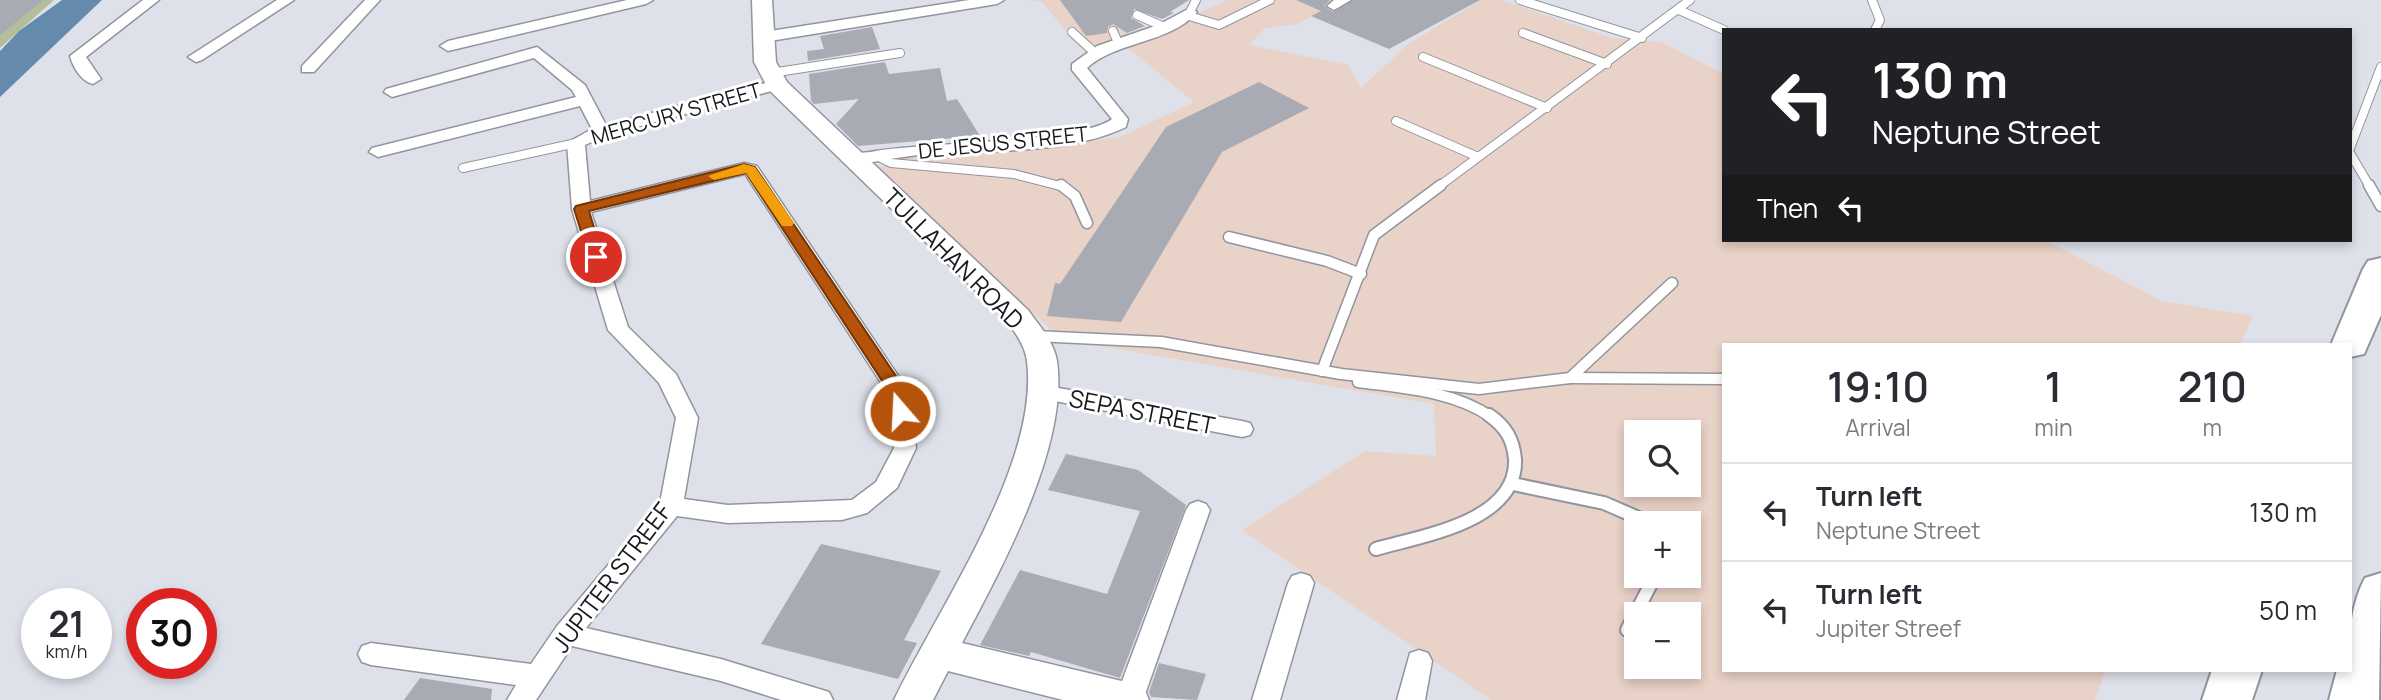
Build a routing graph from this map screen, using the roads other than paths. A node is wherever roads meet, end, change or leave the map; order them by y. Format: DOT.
graph roads {
  1 [pos="152,0"];
  2 [pos="287,0"];
  3 [pos="373,0"];
  4 [pos="646,0"];
  5 [pos="762,0"];
  6 [pos="997,0"];
  7 [pos="1270,0"];
  8 [pos="1521,0"];
  9 [pos="1690,0"];
  10 [pos="1872,0"];
  11 [pos="1191,9"];
  12 [pos="1679,10"];
  13 [pos="1138,15"];
  14 [pos="1164,27"];
  15 [pos="1876,28"];
  16 [pos="1722,29"];
  17 [pos="1072,32"];
  18 [pos="1523,33"];
  19 [pos="764,37"];
  20 [pos="1642,38"];
  21 [pos="448,46"];
  22 [pos="900,53"];
  23 [pos="1095,53"];
  24 [pos="196,57"];
  25 [pos="1423,57"];
  26 [pos="1607,64"];
  27 [pos="2381,67"];
  28 [pos="308,69"];
  29 [pos="93,79"];
  30 [pos="774,79"];
  31 [pos="392,92"];
  32 [pos="585,100"];
  33 [pos="1546,108"];
  34 [pos="1396,121"];
  35 [pos="601,131"];
  36 [pos="576,143"];
  37 [pos="2352,145"];
  38 [pos="378,152"];
  39 [pos="2352,154"];
  40 [pos="866,158"];
  41 [pos="1478,158"];
  42 [pos="463,168"];
  43 [pos="2381,206"];
  44 [pos="581,209"];
  45 [pos="1087,223"];
  46 [pos="1229,237"];
  47 [pos="1361,274"];
  48 [pos="2380,274"];
  49 [pos="1672,283"];
  50 [pos="1032,336"];
  51 [pos="2351,343"];
  52 [pos="1322,371"];
  53 [pos="1341,374"];
  54 [pos="1570,378"];
  55 [pos="1722,379"];
  56 [pos="1042,392"];
  57 [pos="1242,429"];
  58 [pos="1513,484"];
  59 [pos="671,506"];
  60 [pos="1198,510"];
  61 [pos="1624,512"];
  62 [pos="1376,549"];
  63 [pos="1301,583"];
  64 [pos="2381,591"];
  65 [pos="566,634"];
  66 [pos="937,653"];
  67 [pos="372,654"];
  68 [pos="1419,661"];
  69 [pos="2236,672"];
  70 [pos="537,676"];
  71 [pos="521,700"];
  72 [pos="819,700"];
  73 [pos="913,700"];
  74 [pos="1130,700"];
  75 [pos="1266,700"];
  76 [pos="1412,700"];
  77 [pos="2227,700"];
  78 [pos="2354,700"];
  1 -- 29 [label="street"];
  2 -- 24 [label="street"];
  3 -- 28 [label="street"];
  4 -- 21 [label="street"];
  5 -- 19 [label="main road"];
  6 -- 19 [label="street"];
  7 -- 11 [label="lane"];
  8 -- 20 [label="lane"];
  9 -- 12 [label="lane"];
  10 -- 15 [label="lane"];
  11 -- 14 [label="street"];
  12 -- 16 [label="lane"];
  12 -- 20 [label="lane"];
  13 -- 14 [label="lane"];
  14 -- 23 [label="street"];
  17 -- 23 [label="lane"];
  18 -- 26 [label="lane"];
  19 -- 30 [label="main road"];
  20 -- 26 [label="lane"];
  22 -- 30 [label="lane"];
  23 -- 40 [label="street, DE JESUS STREET"];
  25 -- 33 [label="lane"];
  26 -- 33 [label="lane"];
  27 -- 37 [label="lane"];
  30 -- 35 [label="street, MERCURY STREET"];
  30 -- 40 [label="main road, TULLAHAN ROAD"];
  31 -- 32 [label="street"];
  32 -- 35 [label="street"];
  32 -- 38 [label="street"];
  33 -- 41 [label="lane"];
  34 -- 41 [label="lane"];
  35 -- 36 [label="street, MERCURY STREET"];
  36 -- 42 [label="lane"];
  36 -- 44 [label="street, JUPITER STREEF"];
  39 -- 43 [label="lane"];
  40 -- 45 [label="lane"];
  40 -- 50 [label="main road, TULLAHAN ROAD"];
  41 -- 47 [label="lane"];
  44 -- 59 [label="street, JUPITER STREEF"];
  44 -- 59 [label="street"];
  46 -- 47 [label="lane"];
  47 -- 52 [label="lane"];
  48 -- 51 [label="highway"];
  49 -- 54 [label="lane"];
  50 -- 52 [label="lane"];
  50 -- 56 [label="main road, TULLAHAN ROAD"];
  52 -- 53 [label="lane"];
  53 -- 54 [label="lane"];
  53 -- 58 [label="lane"];
  54 -- 55 [label="lane"];
  56 -- 57 [label="street, SEPA STREET"];
  56 -- 66 [label="main road, TULLAHAN ROAD"];
  58 -- 61 [label="lane"];
  58 -- 62 [label="lane"];
  59 -- 65 [label="street, JUPITER STREEF"];
  60 -- 74 [label="street"];
  63 -- 75 [label="street"];
  64 -- 78 [label="highway"];
  65 -- 70 [label="street, JUPITER STREEF"];
  65 -- 72 [label="street"];
  66 -- 73 [label="main road, TULLAHAN ROAD"];
  66 -- 74 [label="main road"];
  67 -- 70 [label="street"];
  68 -- 76 [label="street"];
  69 -- 77 [label="highway"];
  70 -- 71 [label="street, JUPITER STREEF"];
}
